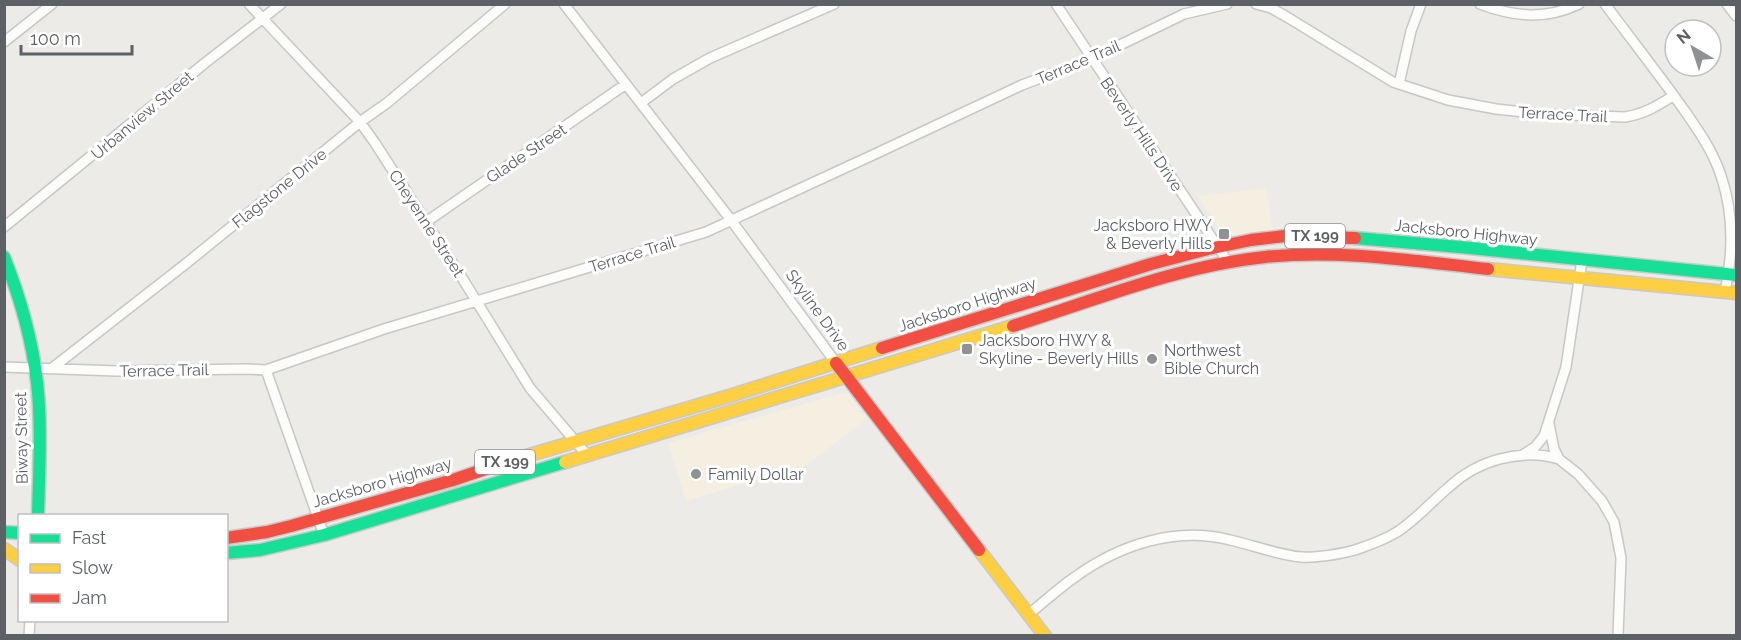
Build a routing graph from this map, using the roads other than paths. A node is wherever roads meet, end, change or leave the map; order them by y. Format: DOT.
graph roads {
  1 [pos="52,4"];
  2 [pos="249,4"];
  3 [pos="281,4"];
  4 [pos="505,4"];
  5 [pos="564,4"];
  6 [pos="834,4"];
  7 [pos="1056,4"];
  8 [pos="1227,4"];
  9 [pos="1256,4"];
  10 [pos="1421,4"];
  11 [pos="1480,4"];
  12 [pos="1579,4"];
  13 [pos="1605,4"];
  14 [pos="1727,4"];
  15 [pos="1283,9"];
  16 [pos="1737,16"];
  17 [pos="263,19"];
  18 [pos="4,42"];
  19 [pos="1091,58"];
  20 [pos="626,84"];
  21 [pos="1400,84"];
  22 [pos="1674,96"];
  23 [pos="641,103"];
  24 [pos="360,123"];
  25 [pos="731,220"];
  26 [pos="426,222"];
  27 [pos="4,227"];
  28 [pos="1218,245"];
  29 [pos="4,256"];
  30 [pos="1582,260"];
  31 [pos="1228,262"];
  32 [pos="1733,274"];
  33 [pos="1579,278"];
  34 [pos="1731,292"];
  35 [pos="1037,299"];
  36 [pos="476,301"];
  37 [pos="1041,317"];
  38 [pos="836,363"];
  39 [pos="4,367"];
  40 [pos="35,368"];
  41 [pos="51,369"];
  42 [pos="266,370"];
  43 [pos="846,376"];
  44 [pos="1549,424"];
  45 [pos="576,442"];
  46 [pos="587,455"];
  47 [pos="1522,455"];
  48 [pos="1559,459"];
  49 [pos="467,475"];
  50 [pos="472,490"];
  51 [pos="317,512"];
  52 [pos="38,514"];
  53 [pos="324,536"];
  54 [pos="228,538"];
  55 [pos="4,548"];
  56 [pos="228,553"];
  57 [pos="18,558"];
  58 [pos="1029,614"];
  59 [pos="1045,636"];
  60 [pos="1618,636"];
  1 -- 18 [label="street"];
  2 -- 17 [label="street, Cheyenne Street"];
  3 -- 17 [label="street, Urbanview Street"];
  4 -- 24 [label="street, Flagstone Drive"];
  5 -- 20 [label="street, Skyline Drive"];
  6 -- 23 [label="street"];
  7 -- 19 [label="street, Beverly Hills Drive"];
  8 -- 19 [label="street, Terrace Trail"];
  9 -- 15 [label="street, Terrace Trail"];
  10 -- 21 [label="street"];
  11 -- 12 [label="street"];
  13 -- 22 [label="street"];
  14 -- 16 [label="street"];
  15 -- 21 [label="street, Terrace Trail"];
  17 -- 24 [label="street, Cheyenne Street"];
  17 -- 27 [label="street, Urbanview Street"];
  19 -- 25 [label="street, Terrace Trail"];
  19 -- 28 [label="street, Beverly Hills Drive"];
  20 -- 23 [label="street, Skyline Drive"];
  20 -- 26 [label="street, Glade Street"];
  21 -- 22 [label="street, Terrace Trail"];
  22 -- 32 [label="street"];
  23 -- 25 [label="street, Skyline Drive"];
  24 -- 26 [label="street, Cheyenne Street"];
  24 -- 41 [label="street, Flagstone Drive"];
  25 -- 36 [label="street, Terrace Trail"];
  25 -- 38 [label="street, Skyline Drive"];
  26 -- 36 [label="street, Cheyenne Street"];
  28 -- 30 [label="main road, Jacksboro Highway / TX 199"];
  28 -- 31 [label="street, Beverly Hills Drive"];
  28 -- 35 [label="main road, Jacksboro Highway / TX 199"];
  29 -- 40 [label="main road, Biway Street"];
  30 -- 32 [label="main road, Jacksboro Highway / TX 199"];
  30 -- 33 [label="street"];
  31 -- 33 [label="main road, Jacksboro Highway / TX 199"];
  31 -- 37 [label="main road, Jacksboro Highway / TX 199"];
  32 -- 34 [label="street"];
  33 -- 34 [label="main road, Jacksboro Highway / TX 199"];
  33 -- 44 [label="street"];
  35 -- 37 [label="main road"];
  35 -- 38 [label="main road, Jacksboro Highway / TX 199"];
  36 -- 42 [label="street, Terrace Trail"];
  36 -- 45 [label="street, Cheyenne Street"];
  37 -- 43 [label="main road, Jacksboro Highway / TX 199"];
  38 -- 43 [label="main road, Skyline Drive"];
  38 -- 45 [label="main road, Jacksboro Highway / TX 199"];
  39 -- 40 [label="street, Terrace Trail"];
  40 -- 41 [label="street, Terrace Trail"];
  40 -- 52 [label="main road, Biway Street"];
  41 -- 42 [label="street, Terrace Trail"];
  42 -- 51 [label="street"];
  43 -- 46 [label="main road, Jacksboro Highway / TX 199"];
  43 -- 58 [label="main road, Skyline Drive"];
  44 -- 47 [label="street"];
  44 -- 48 [label="street"];
  45 -- 46 [label="street, Cheyenne Street"];
  45 -- 49 [label="main road, Jacksboro Highway / TX 199"];
  46 -- 50 [label="main road, Jacksboro Highway / TX 199"];
  47 -- 48 [label="street"];
  47 -- 58 [label="street"];
  48 -- 60 [label="street"];
  49 -- 50 [label="main road"];
  49 -- 51 [label="main road, Jacksboro Highway / TX 199"];
  50 -- 53 [label="main road, Jacksboro Highway / TX 199"];
  51 -- 53 [label="street"];
  51 -- 54 [label="main road, Jacksboro Highway / TX 199"];
  53 -- 56 [label="main road, Jacksboro Highway / TX 199"];
  55 -- 57 [label="main road"];
  58 -- 59 [label="main road, Skyline Drive"];
}
